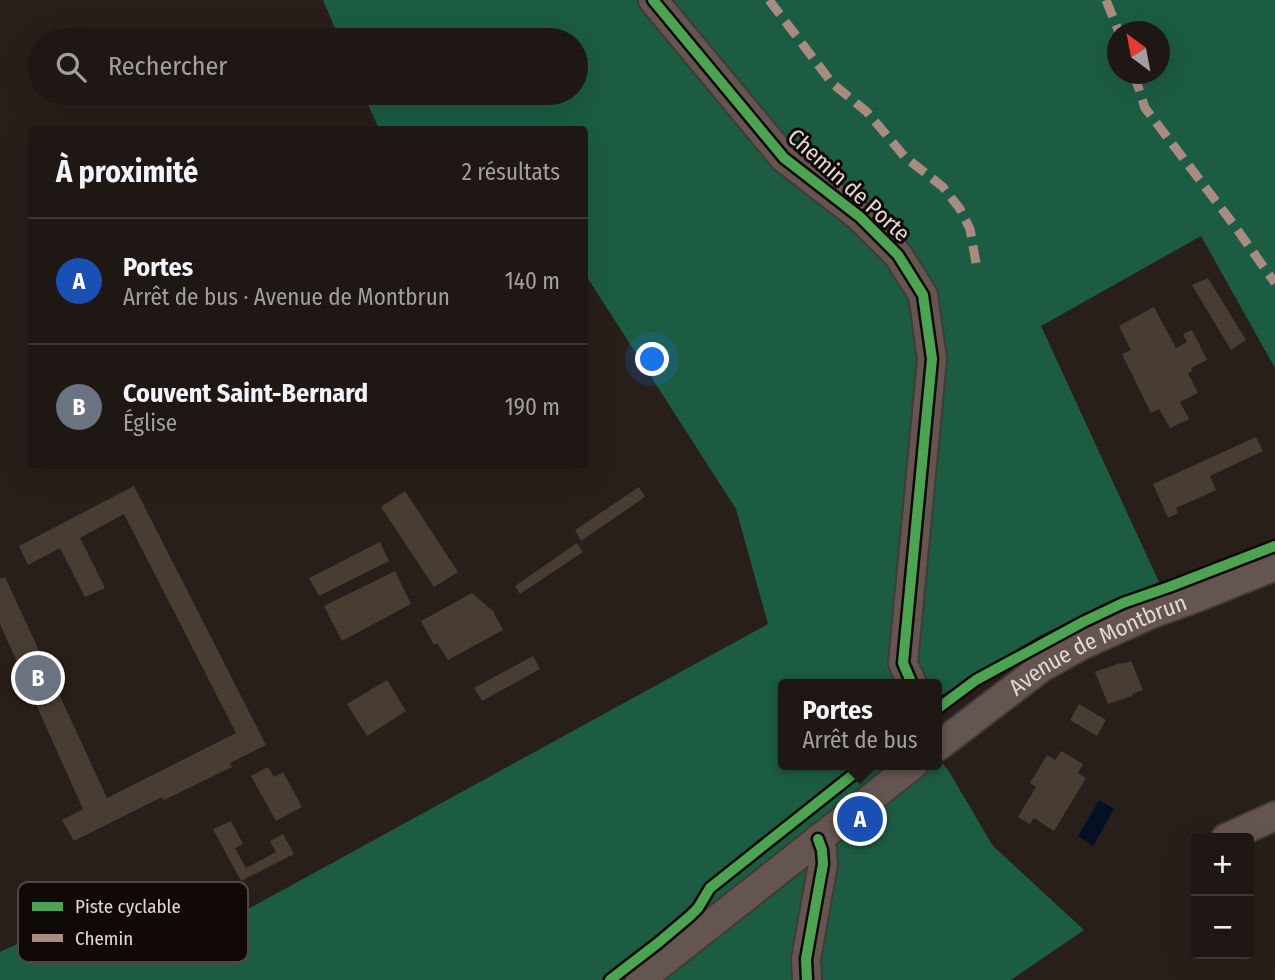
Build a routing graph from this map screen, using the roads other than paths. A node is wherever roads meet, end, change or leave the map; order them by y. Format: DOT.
graph roads {
  1 [pos="653,0"];
  2 [pos="1275,566"];
  3 [pos="910,679"];
  4 [pos="942,733"];
  5 [pos="906,770"];
  6 [pos="1275,816"];
  7 [pos="1237,833"];
  8 [pos="818,839"];
  9 [pos="640,980"];
  10 [pos="807,980"];
  1 -- 3 [label="street, Chemin de Porte"];
  2 -- 4 [label="street, Avenue de Montbrun"];
  5 -- 8 [label="street"];
  6 -- 7 [label="street"];
  8 -- 9 [label="street"];
  8 -- 10 [label="street"];
}
